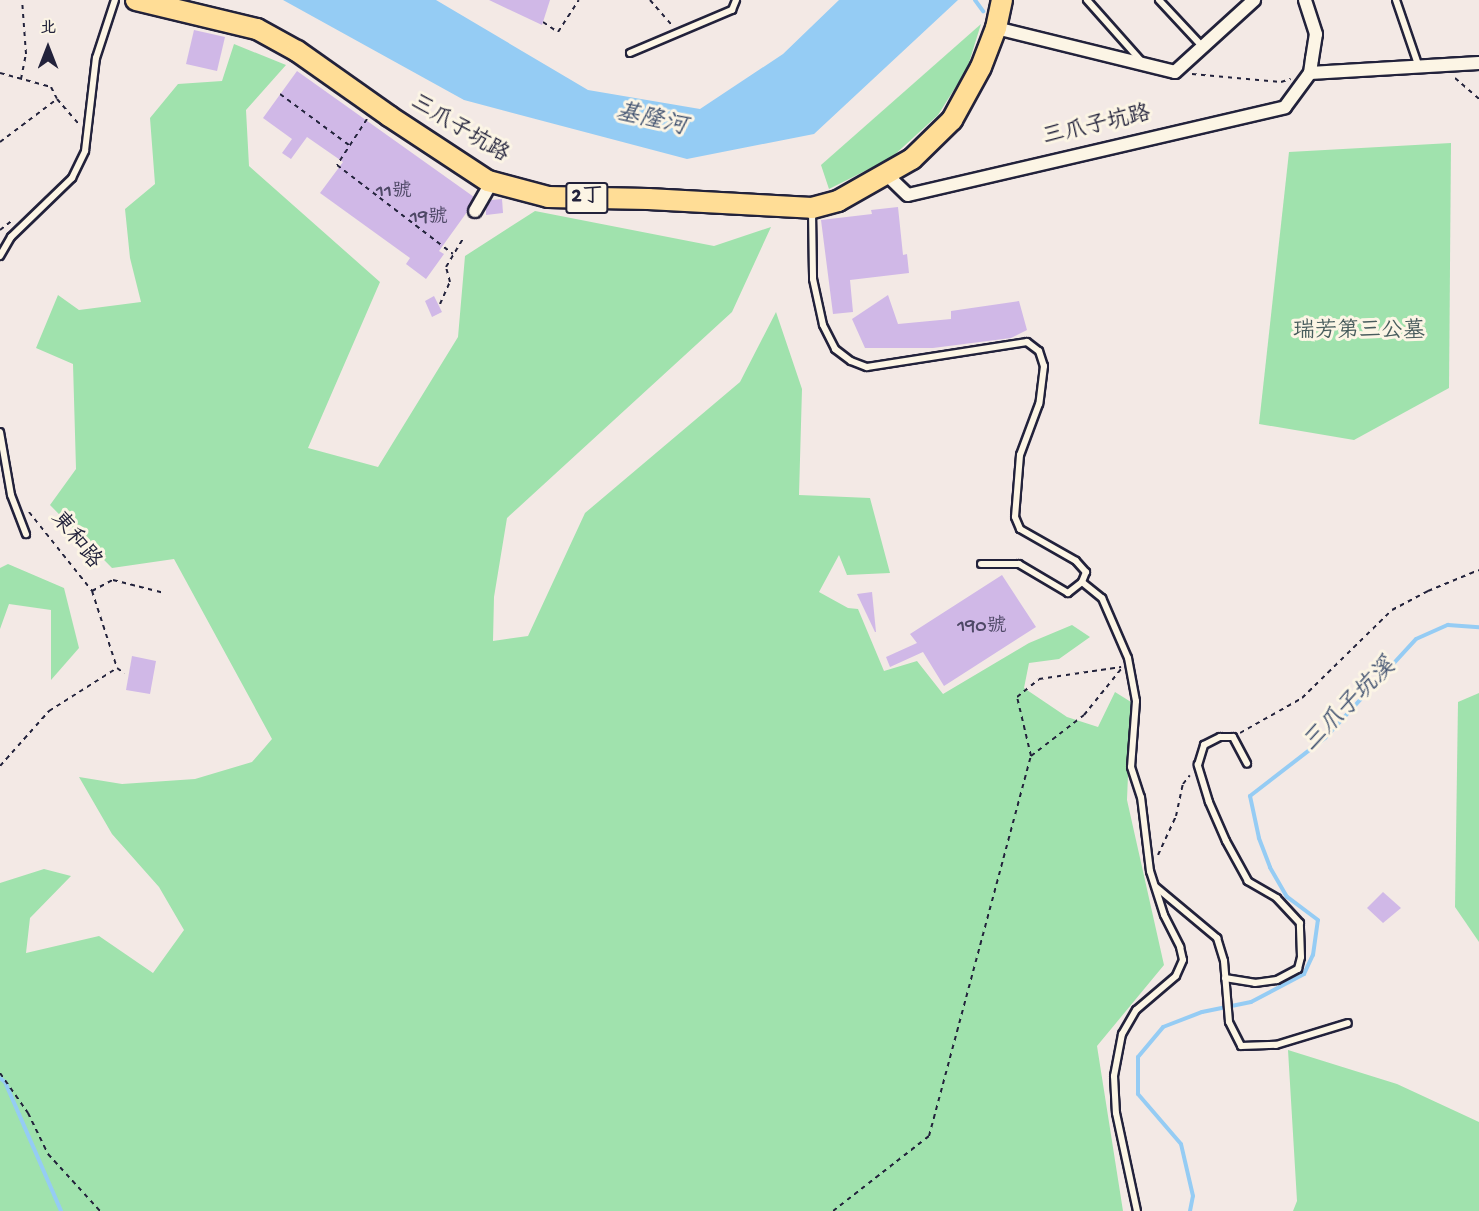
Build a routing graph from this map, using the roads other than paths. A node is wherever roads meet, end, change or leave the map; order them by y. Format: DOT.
graph roads {
  1 [pos="115,0"];
  2 [pos="136,0"];
  3 [pos="736,0"];
  4 [pos="1002,0"];
  5 [pos="1087,0"];
  6 [pos="1159,0"];
  7 [pos="1305,0"];
  8 [pos="1396,0"];
  9 [pos="1250,1"];
  10 [pos="996,28"];
  11 [pos="1201,45"];
  12 [pos="630,52"];
  13 [pos="1479,63"];
  14 [pos="1145,65"];
  15 [pos="1419,67"];
  16 [pos="1310,73"];
  17 [pos="886,174"];
  18 [pos="492,182"];
  19 [pos="812,208"];
  20 [pos="475,211"];
  21 [pos="0,256"];
  22 [pos="0,432"];
  23 [pos="26,534"];
  24 [pos="981,564"];
  25 [pos="1082,582"];
  26 [pos="1247,763"];
  27 [pos="1154,885"];
  28 [pos="1225,978"];
  29 [pos="1348,1023"];
  30 [pos="1137,1211"];
  1 -- 21 [label="lane"];
  2 -- 18 [label="main road, 三爪子坑路 / 2丁"];
  3 -- 12 [label="lane"];
  4 -- 10 [label="main road, 三爪子坑路 / 2丁"];
  5 -- 14 [label="lane"];
  6 -- 11 [label="lane"];
  7 -- 16 [label="street, 三爪子坑路"];
  8 -- 15 [label="lane"];
  9 -- 11 [label="street"];
  10 -- 14 [label="street"];
  10 -- 17 [label="main road, 三爪子坑路 / 2丁"];
  11 -- 14 [label="street"];
  13 -- 15 [label="street"];
  15 -- 16 [label="street"];
  16 -- 17 [label="street, 三爪子坑路"];
  17 -- 19 [label="main road, 三爪子坑路 / 2丁"];
  18 -- 19 [label="main road, 三爪子坑路 / 2丁"];
  18 -- 20 [label="street"];
  19 -- 25 [label="lane"];
  22 -- 23 [label="lane"];
  24 -- 25 [label="lane"];
  25 -- 27 [label="lane"];
  26 -- 28 [label="lane"];
  27 -- 28 [label="lane"];
  27 -- 30 [label="lane"];
  28 -- 29 [label="lane"];
}
